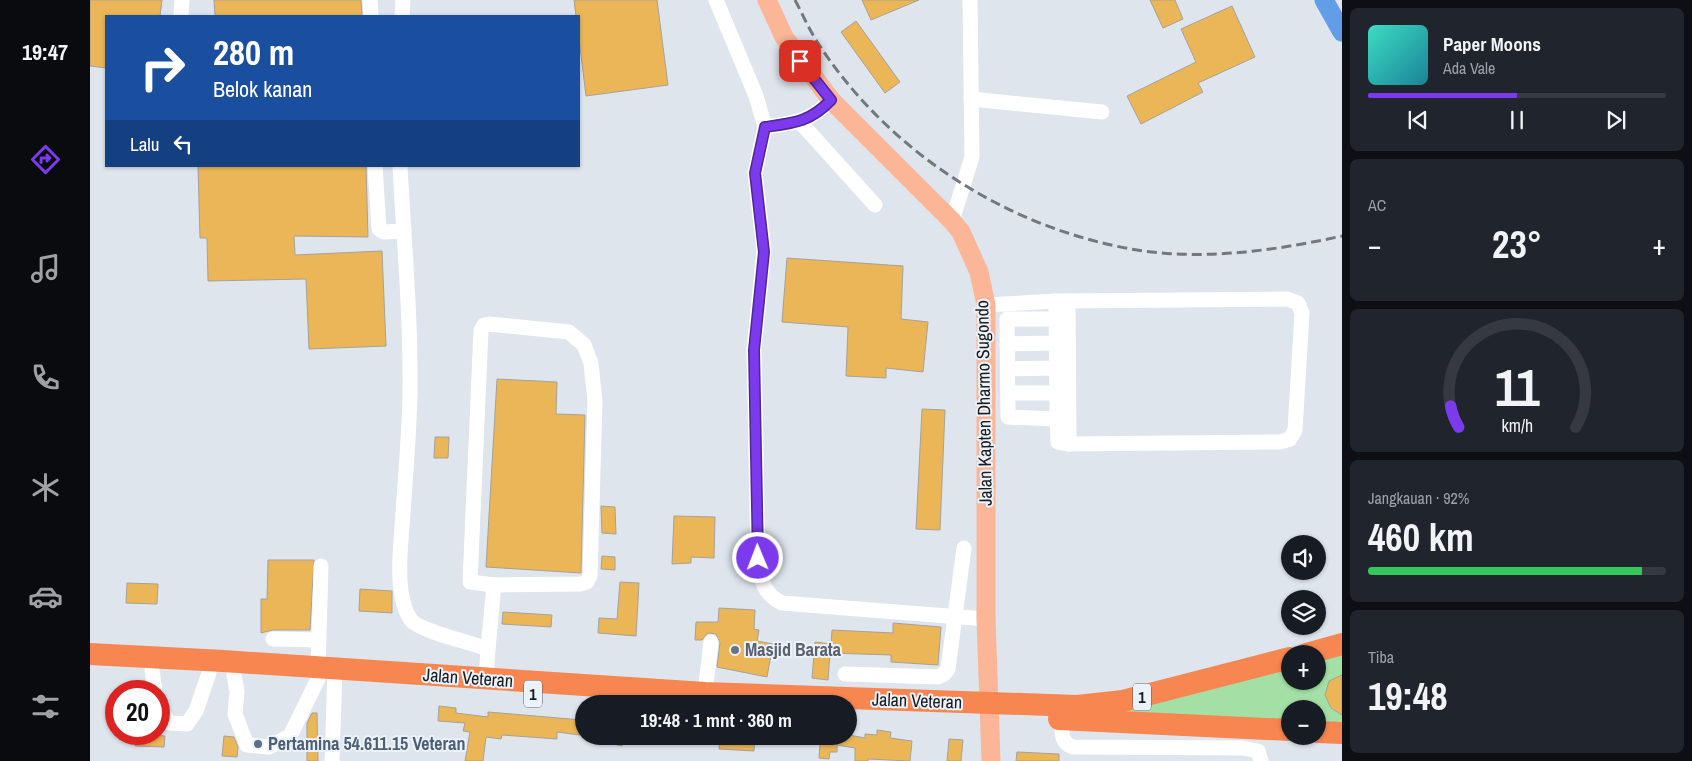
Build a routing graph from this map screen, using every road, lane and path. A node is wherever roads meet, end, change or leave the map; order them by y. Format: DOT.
graph roads {
  1 [pos="182,0"];
  2 [pos="370,0"];
  3 [pos="403,0"];
  4 [pos="716,0"];
  5 [pos="767,0"];
  6 [pos="970,0"];
  7 [pos="181,15"];
  8 [pos="371,15"];
  9 [pos="402,15"];
  10 [pos="972,99"];
  11 [pos="831,100"];
  12 [pos="1102,112"];
  13 [pos="800,122"];
  14 [pos="765,127"];
  15 [pos="375,167"];
  16 [pos="400,167"];
  17 [pos="875,206"];
  18 [pos="952,220"];
  19 [pos="404,231"];
  20 [pos="1062,301"];
  21 [pos="986,305"];
  22 [pos="1056,319"];
  23 [pos="1056,343"];
  24 [pos="1007,344"];
  25 [pos="1008,368"];
  26 [pos="1056,368"];
  27 [pos="1008,393"];
  28 [pos="1057,393"];
  29 [pos="1057,419"];
  30 [pos="1069,444"];
  31 [pos="964,548"];
  32 [pos="321,566"];
  33 [pos="494,585"];
  34 [pos="954,616"];
  35 [pos="986,619"];
  36 [pos="273,639"];
  37 [pos="319,640"];
  38 [pos="711,642"];
  39 [pos="1342,644"];
  40 [pos="1326,648"];
  41 [pos="488,649"];
  42 [pos="90,654"];
  43 [pos="1281,661"];
  44 [pos="90,666"];
  45 [pos="209,673"];
  46 [pos="326,674"];
  47 [pos="846,674"];
  48 [pos="234,675"];
  49 [pos="486,679"];
  50 [pos="150,680"];
  51 [pos="161,680"];
  52 [pos="705,693"];
  53 [pos="575,696"];
  54 [pos="857,709"];
  55 [pos="989,710"];
  56 [pos="1131,715"];
  57 [pos="1062,720"];
  58 [pos="170,723"];
  59 [pos="1281,729"];
  60 [pos="1326,732"];
  61 [pos="1342,733"];
  62 [pos="1145,748"];
  63 [pos="332,761"];
  64 [pos="991,761"];
  65 [pos="1261,761"];
  1 -- 7 [label="street"];
  2 -- 8 [label="street"];
  3 -- 9 [label="street"];
  4 -- 14 [label="street"];
  5 -- 11 [label="main road, Jalan Kapten Dharmo Sugondo"];
  6 -- 10 [label="street"];
  10 -- 12 [label="street"];
  10 -- 18 [label="street"];
  11 -- 13 [label="street"];
  11 -- 18 [label="main road, Jalan Kapten Dharmo Sugondo"];
  13 -- 14 [label="street"];
  13 -- 17 [label="street"];
  14 -- 34 [label="street"];
  15 -- 19 [label="street"];
  16 -- 19 [label="street"];
  18 -- 21 [label="main road, Jalan Kapten Dharmo Sugondo"];
  19 -- 41 [label="street"];
  20 -- 21 [label="street"];
  20 -- 22 [label="street"];
  20 -- 30 [label="street"];
  20 -- 30 [label="street"];
  21 -- 35 [label="main road, Jalan Kapten Dharmo Sugondo"];
  22 -- 23 [label="street"];
  22 -- 24 [label="street"];
  23 -- 24 [label="street"];
  23 -- 26 [label="street"];
  24 -- 25 [label="street"];
  25 -- 26 [label="street"];
  25 -- 27 [label="street"];
  26 -- 28 [label="street"];
  27 -- 28 [label="street"];
  27 -- 29 [label="street"];
  28 -- 29 [label="street"];
  29 -- 30 [label="street"];
  31 -- 34 [label="street"];
  32 -- 37 [label="street"];
  33 -- 33 [label="street"];
  33 -- 41 [label="street"];
  34 -- 35 [label="street"];
  34 -- 47 [label="street"];
  35 -- 55 [label="main road, Jalan Kapten Dharmo Sugondo"];
  36 -- 37 [label="street"];
  37 -- 46 [label="street"];
  38 -- 52 [label="street"];
  39 -- 40 [label="highway"];
  41 -- 49 [label="street"];
  42 -- 46 [label="highway, Jalan Veteran / 1"];
  43 -- 56 [label="highway, Jalan Veteran / 1"];
  44 -- 50 [label="highway, Jalan Veteran / 1"];
  45 -- 48 [label="highway, Jalan Veteran / 1"];
  45 -- 51 [label="highway, Jalan Veteran / 1"];
  45 -- 58 [label="street"];
  46 -- 48 [label="highway, Jalan Veteran / 1"];
  46 -- 48 [label="street"];
  46 -- 49 [label="highway, Jalan Veteran / 1"];
  46 -- 53 [label="highway, Jalan Veteran / 1"];
  46 -- 63 [label="street"];
  49 -- 52 [label="highway, Jalan Veteran / 1"];
  52 -- 55 [label="highway, Jalan Veteran / 1"];
  54 -- 55 [label="highway, Jalan Veteran / 1"];
  55 -- 56 [label="highway, Jalan Veteran / 1"];
  55 -- 57 [label="highway, Jalan Veteran / 1"];
  55 -- 64 [label="main road, Jalan Kapten Dharmo Sugondo"];
  56 -- 57 [label="highway, Jalan Veteran / 1"];
  56 -- 59 [label="highway, Jalan Veteran / 1"];
  56 -- 62 [label="street"];
  57 -- 62 [label="street"];
  60 -- 61 [label="highway"];
  62 -- 65 [label="street"];
}
